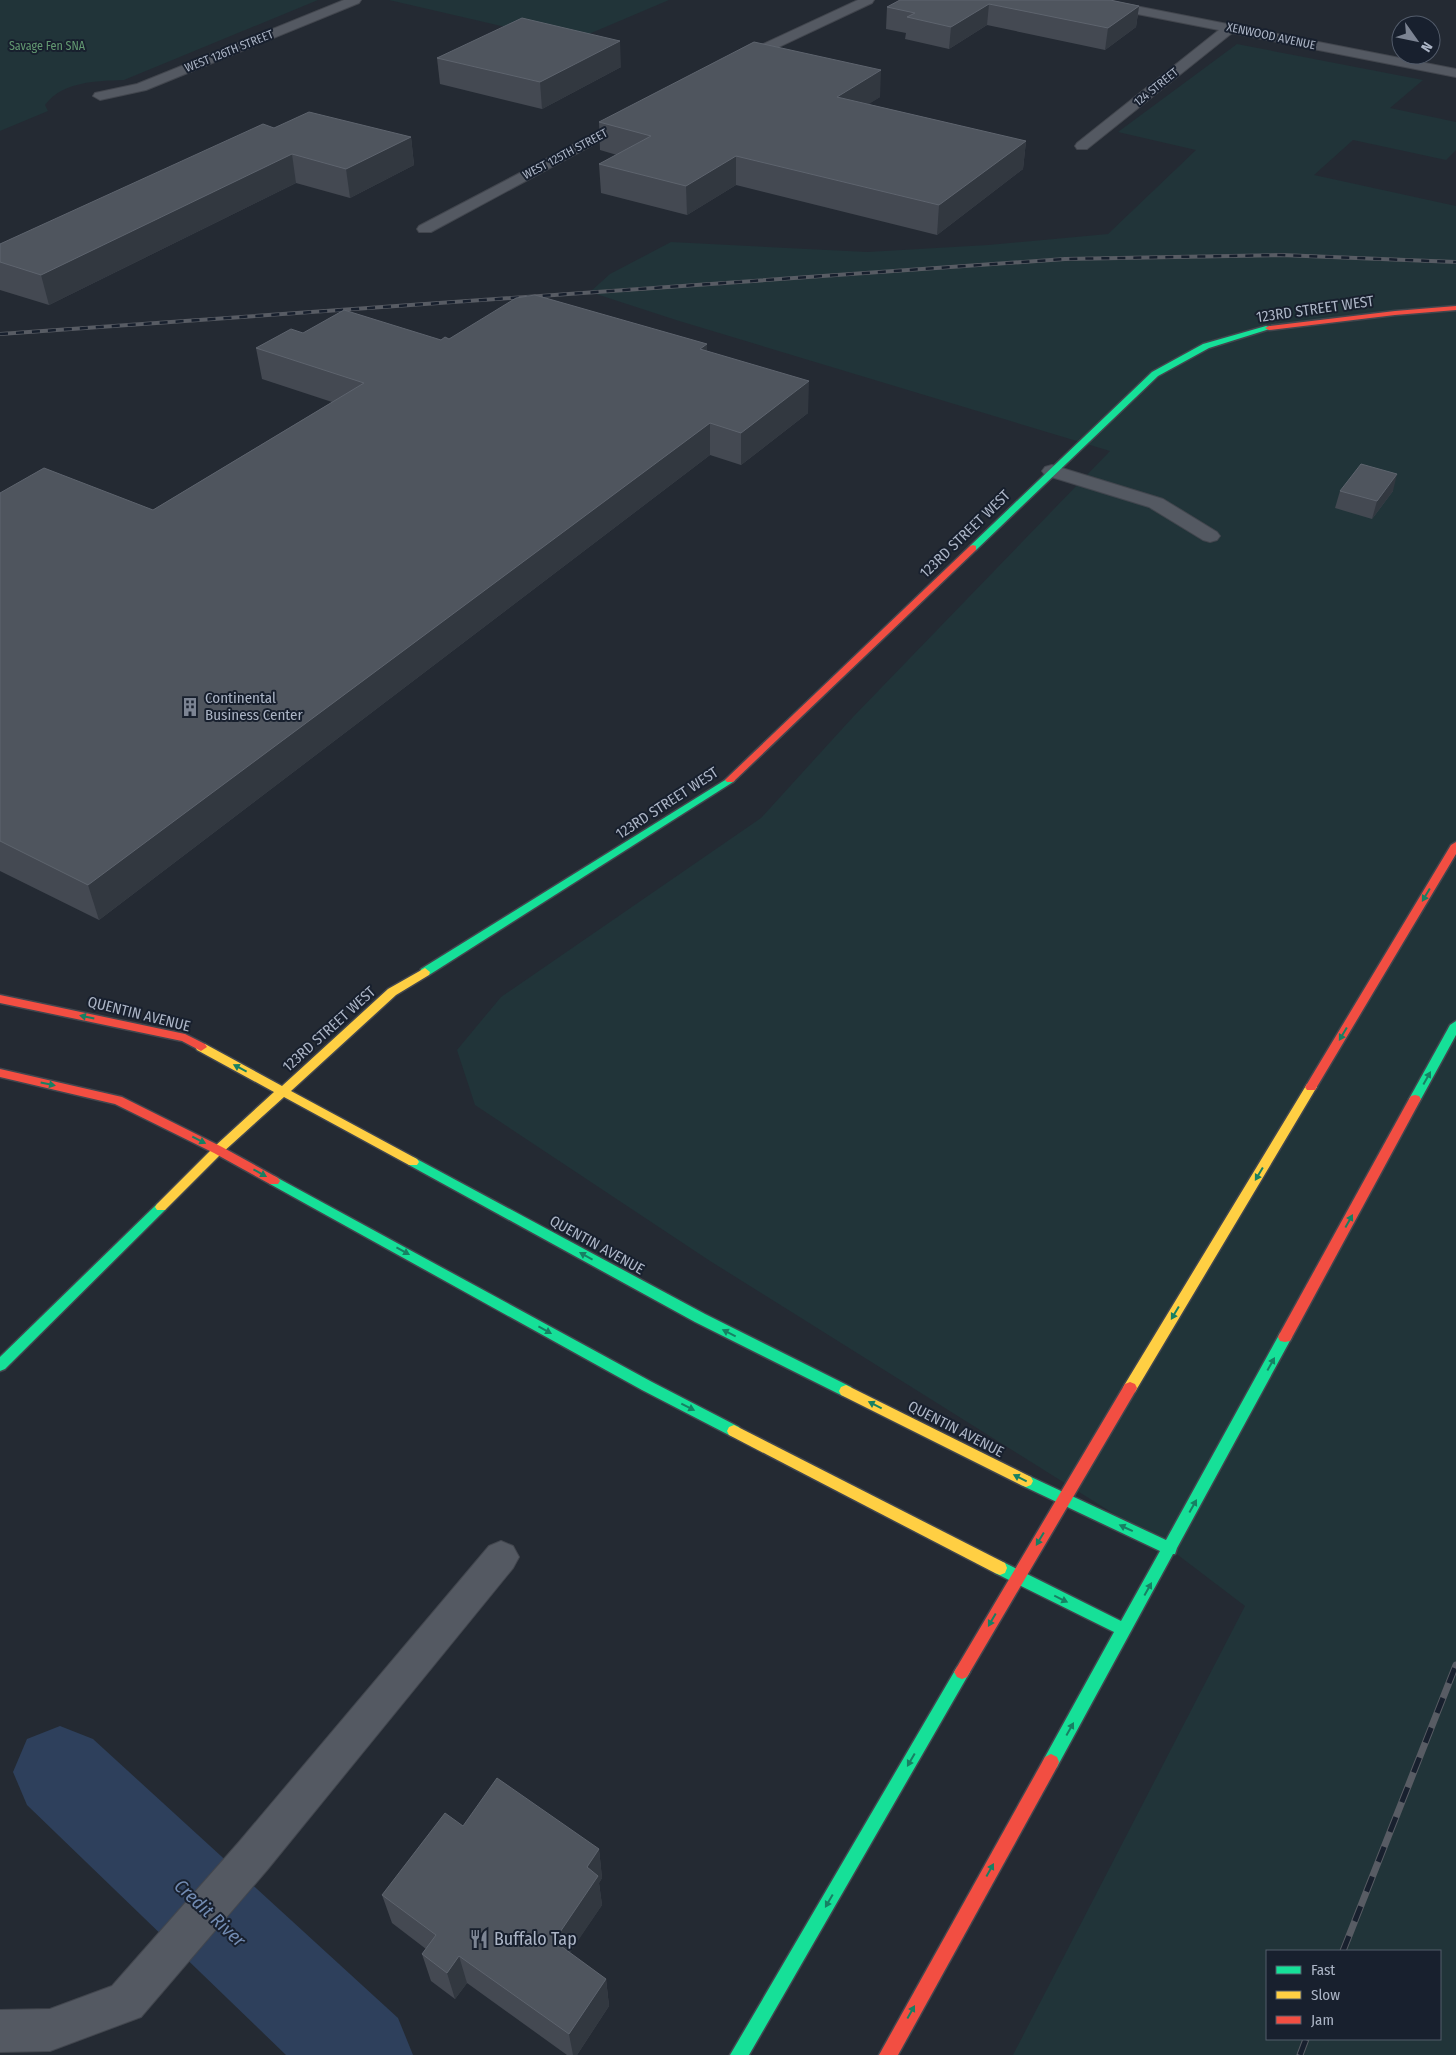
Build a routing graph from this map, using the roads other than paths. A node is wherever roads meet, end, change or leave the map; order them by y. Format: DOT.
graph roads {
  1 [pos="355,0"];
  2 [pos="868,0"];
  3 [pos="1086,0"];
  4 [pos="1230,28"];
  5 [pos="722,69"];
  6 [pos="1456,72"];
  7 [pos="100,96"];
  8 [pos="644,111"];
  9 [pos="1082,146"];
  10 [pos="425,229"];
  11 [pos="1456,308"];
  12 [pos="1052,471"];
  13 [pos="1210,536"];
  14 [pos="1456,845"];
  15 [pos="0,999"];
  16 [pos="1456,1025"];
  17 [pos="0,1074"];
  18 [pos="283,1091"];
  19 [pos="218,1150"];
  20 [pos="0,1365"];
  21 [pos="1064,1500"];
  22 [pos="1170,1549"];
  23 [pos="502,1557"];
  24 [pos="1017,1578"];
  25 [pos="1125,1630"];
  26 [pos="0,2031"];
  27 [pos="739,2055"];
  28 [pos="888,2055"];
  1 -- 7 [label="street, WEST 126TH STREET"];
  2 -- 5 [label="street"];
  3 -- 4 [label="street, XENWOOD AVENUE"];
  4 -- 6 [label="street, XENWOOD AVENUE"];
  4 -- 9 [label="street, 124 STREET"];
  8 -- 10 [label="street, WEST 125TH STREET"];
  11 -- 12 [label="main road, 123RD STREET WEST"];
  12 -- 13 [label="street"];
  12 -- 18 [label="main road, 123RD STREET WEST"];
  14 -- 21 [label="main road, one-way"];
  18 -- 15 [label="main road, QUENTIN AVENUE, one-way"];
  22 -- 16 [label="main road, one-way"];
  17 -- 19 [label="main road, one-way"];
  18 -- 19 [label="main road, 123RD STREET WEST"];
  21 -- 18 [label="main road, QUENTIN AVENUE, one-way"];
  19 -- 20 [label="main road, 123RD STREET WEST"];
  19 -- 24 [label="main road, one-way"];
  22 -- 21 [label="main road, QUENTIN AVENUE, one-way"];
  21 -- 24 [label="main road, one-way"];
  25 -- 22 [label="main road, one-way"];
  23 -- 26 [label="street"];
  24 -- 25 [label="main road, one-way"];
  24 -- 27 [label="main road, one-way"];
  28 -- 25 [label="main road, one-way"];
}
